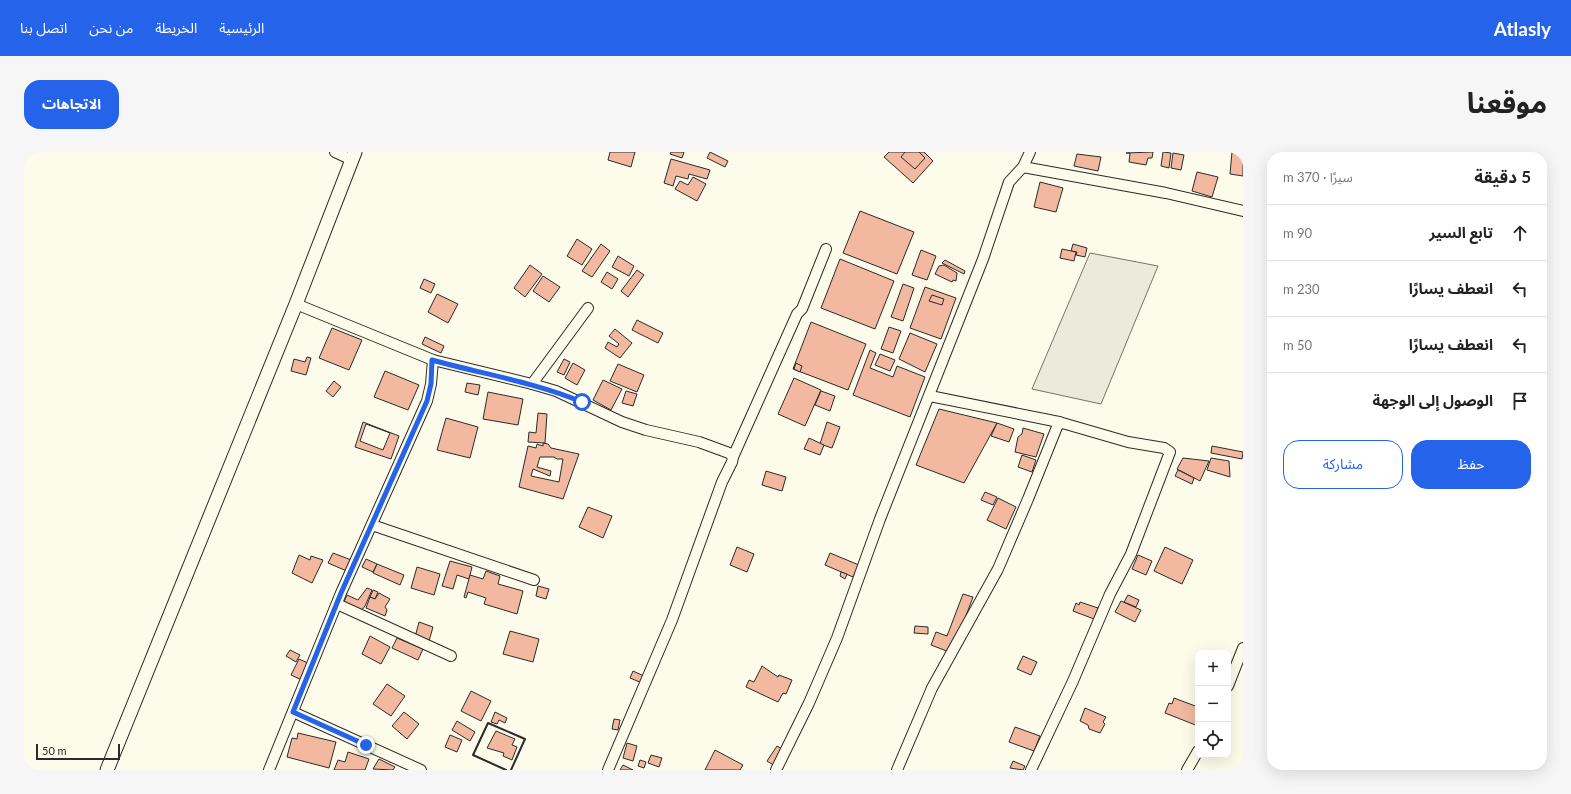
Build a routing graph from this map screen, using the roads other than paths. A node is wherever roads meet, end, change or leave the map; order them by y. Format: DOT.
graph roads {
  1 [pos="335,152"];
  2 [pos="1030,152"];
  3 [pos="354,156"];
  4 [pos="1023,167"];
  5 [pos="1243,211"];
  6 [pos="826,249"];
  7 [pos="296,304"];
  8 [pos="588,308"];
  9 [pos="432,360"];
  10 [pos="532,384"];
  11 [pos="930,396"];
  12 [pos="1059,422"];
  13 [pos="733,457"];
  14 [pos="372,525"];
  15 [pos="534,580"];
  16 [pos="336,604"];
  17 [pos="1243,648"];
  18 [pos="451,656"];
  19 [pos="1231,678"];
  20 [pos="293,712"];
  21 [pos="1195,756"];
  22 [pos="106,770"];
  23 [pos="269,770"];
  24 [pos="421,770"];
  25 [pos="608,770"];
  26 [pos="776,770"];
  27 [pos="897,770"];
  28 [pos="1031,770"];
  29 [pos="1187,770"];
  1 -- 3 [label="street"];
  2 -- 4 [label="street"];
  3 -- 7 [label="street"];
  4 -- 5 [label="street"];
  4 -- 11 [label="street"];
  6 -- 13 [label="street"];
  7 -- 9 [label="street"];
  7 -- 22 [label="street"];
  8 -- 10 [label="street"];
  9 -- 10 [label="street"];
  9 -- 14 [label="street"];
  10 -- 13 [label="street"];
  11 -- 12 [label="street"];
  11 -- 26 [label="street"];
  12 -- 27 [label="street"];
  12 -- 28 [label="street"];
  13 -- 25 [label="street"];
  14 -- 15 [label="street"];
  14 -- 16 [label="street"];
  16 -- 18 [label="street"];
  16 -- 20 [label="street"];
  17 -- 19 [label="street"];
  20 -- 23 [label="street"];
  20 -- 24 [label="street"];
  21 -- 29 [label="street"];
}
